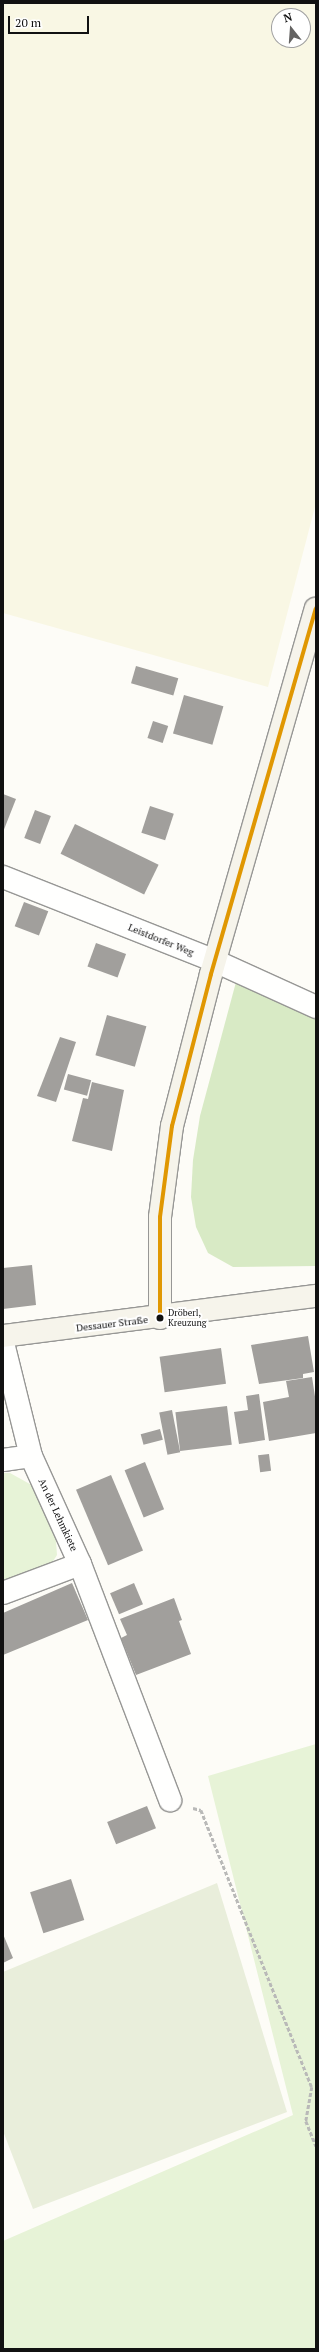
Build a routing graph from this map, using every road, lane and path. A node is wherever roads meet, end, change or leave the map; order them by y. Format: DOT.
graph roads {
  1 [pos="316,609"];
  2 [pos="3,877"];
  3 [pos="215,961"];
  4 [pos="316,1007"];
  5 [pos="316,1296"];
  6 [pos="160,1318"];
  7 [pos="3,1336"];
  8 [pos="3,1343"];
  9 [pos="31,1456"];
  10 [pos="3,1460"];
  11 [pos="80,1564"];
  12 [pos="3,1593"];
  13 [pos="170,1800"];
  14 [pos="316,2146"];
  1 -- 3 [label="main road"];
  2 -- 3 [label="street, Leistdorfer Weg"];
  3 -- 4 [label="street, Leistdorfer Weg"];
  3 -- 6 [label="main road"];
  5 -- 6 [label="main road, Dessauer Straße"];
  6 -- 7 [label="main road, Dessauer Straße"];
  8 -- 9 [label="street, An der Lehmkiete"];
  9 -- 10 [label="street"];
  9 -- 11 [label="street, An der Lehmkiete"];
  11 -- 12 [label="street, An der Lehmkiete"];
  11 -- 13 [label="street"];
  13 -- 14 [label="path"];
}
